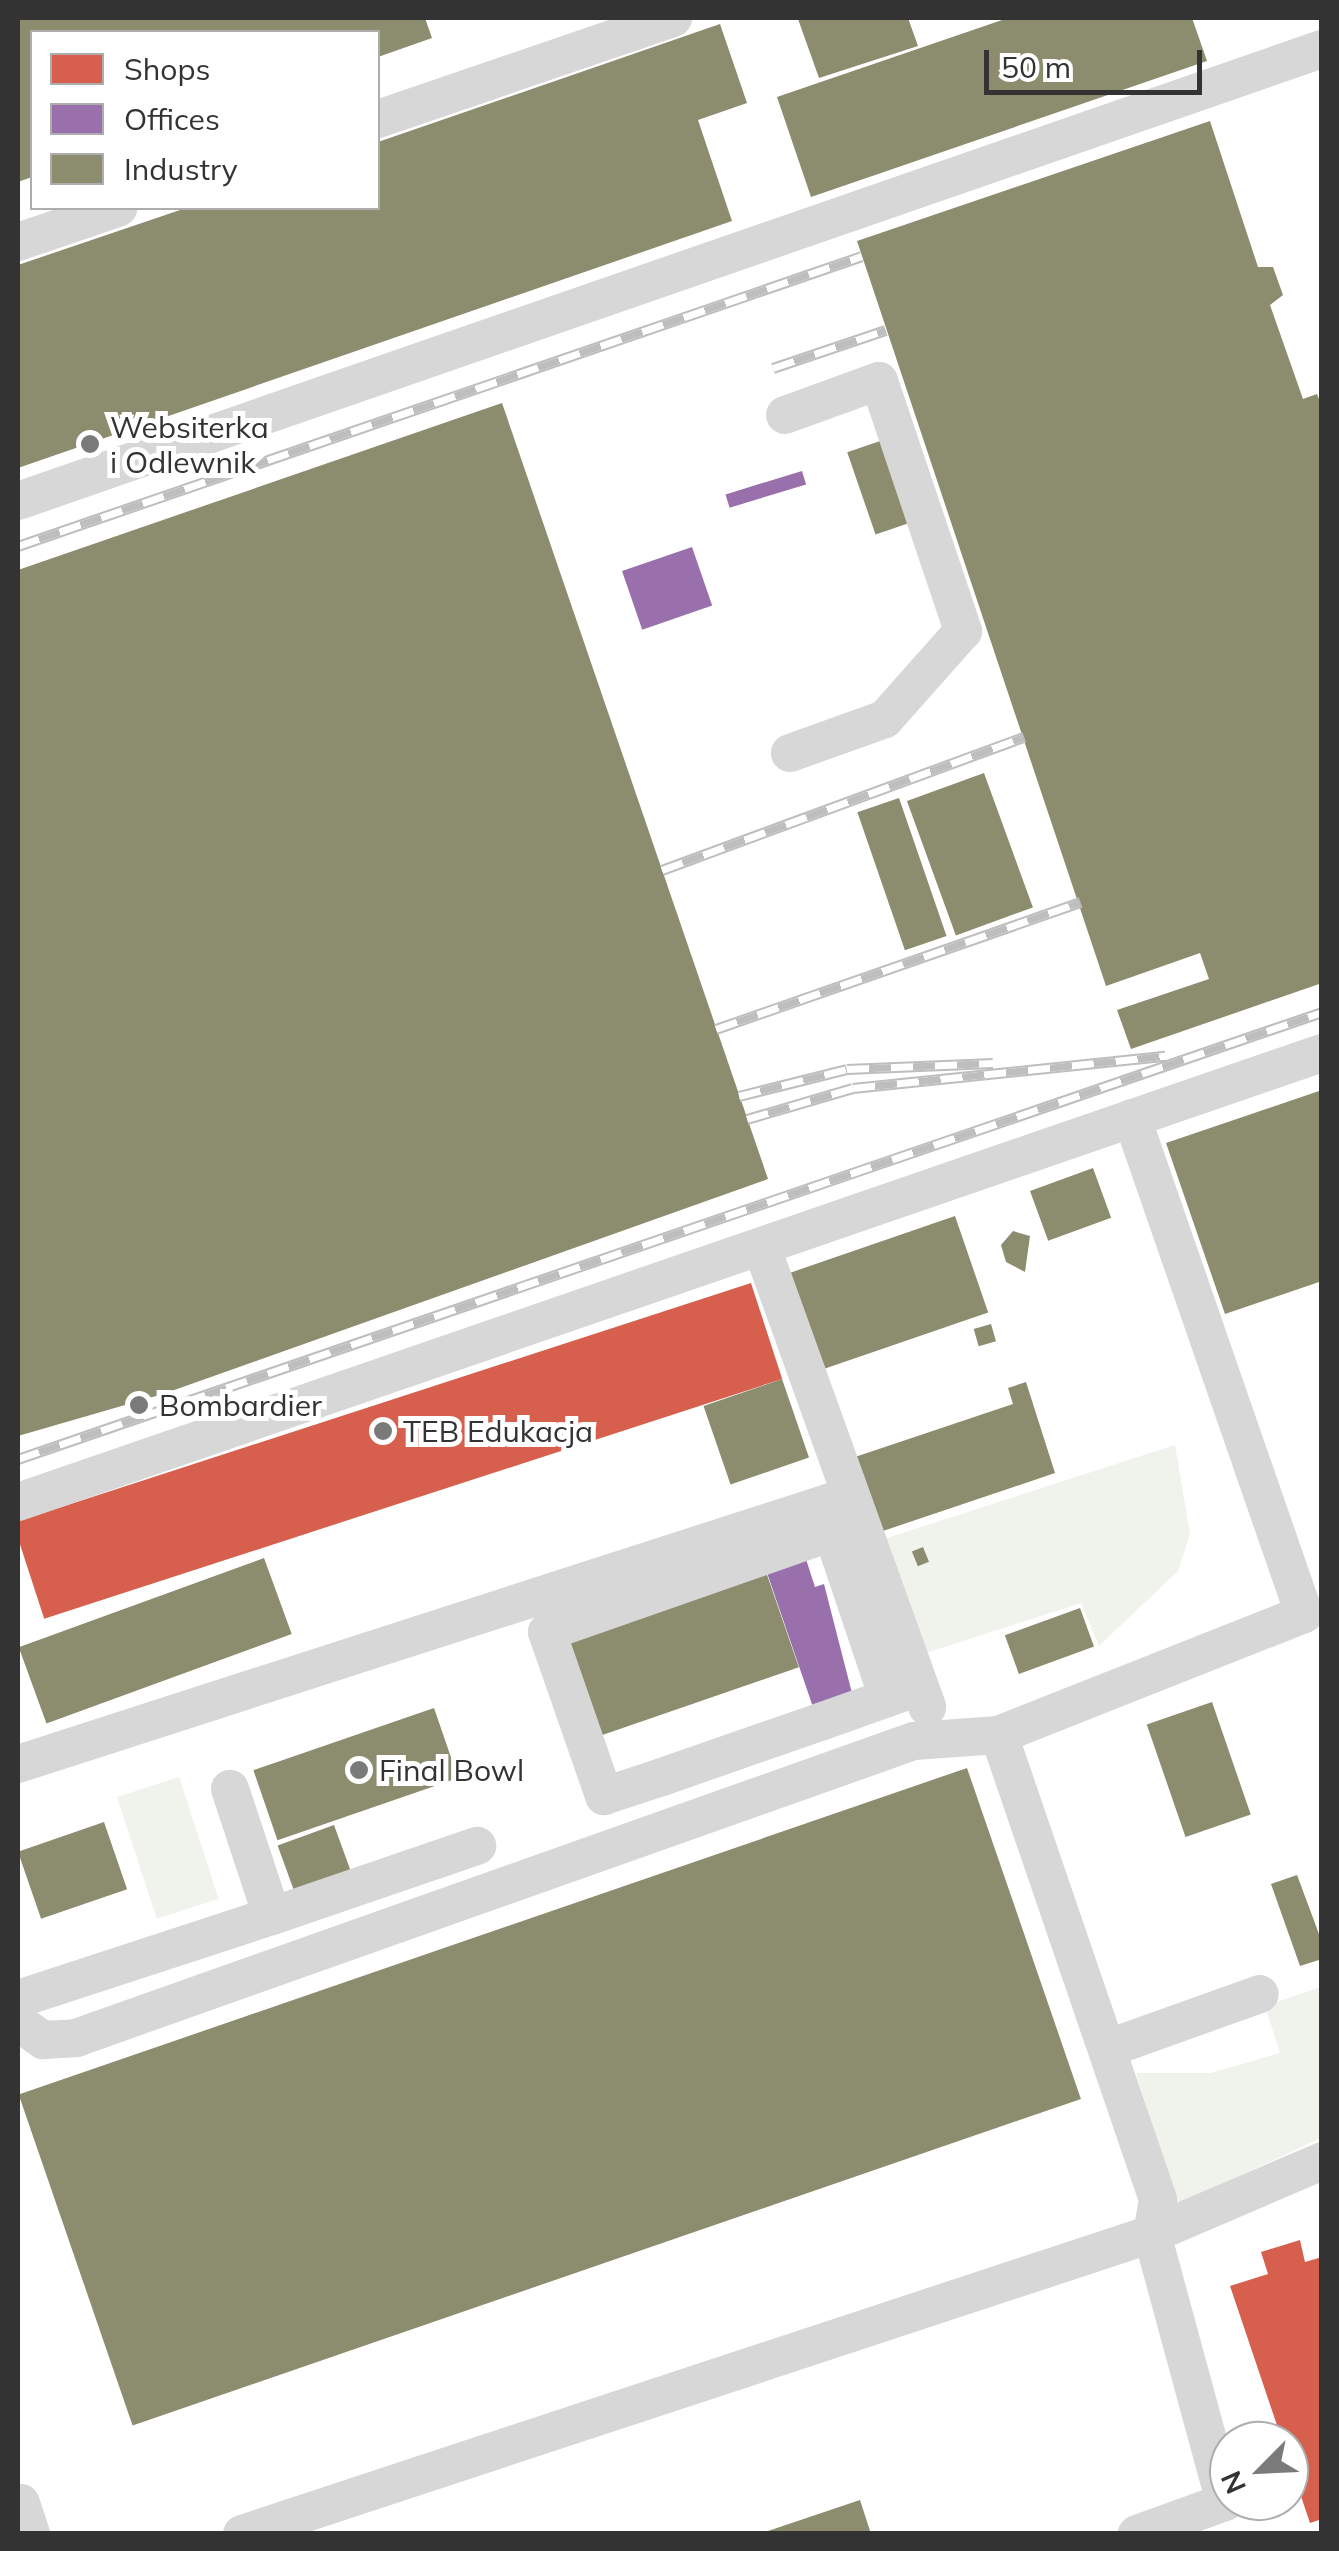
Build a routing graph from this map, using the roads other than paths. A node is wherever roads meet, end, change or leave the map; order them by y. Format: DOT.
graph roads {
  1 [pos="673,18"];
  2 [pos="1322,49"];
  3 [pos="380,117"];
  4 [pos="112,210"];
  5 [pos="18,242"];
  6 [pos="784,415"];
  7 [pos="18,502"];
  8 [pos="790,753"];
  9 [pos="1322,1053"];
  10 [pos="1132,1118"];
  11 [pos="762,1248"];
  12 [pos="849,1496"];
  13 [pos="18,1502"];
  14 [pos="1313,1611"];
  15 [pos="904,1692"];
  16 [pos="938,1734"];
  17 [pos="999,1735"];
  18 [pos="18,1764"];
  19 [pos="230,1789"];
  20 [pos="477,1846"];
  21 [pos="272,1916"];
  22 [pos="1260,1994"];
  23 [pos="18,1999"];
  24 [pos="18,2022"];
  25 [pos="1109,2048"];
  26 [pos="1322,2160"];
  27 [pos="1152,2234"];
  28 [pos="1209,2442"];
  29 [pos="1213,2521"];
  30 [pos="242,2534"];
  31 [pos="1138,2534"];
  1 -- 3 [label="street"];
  2 -- 7 [label="street"];
  4 -- 5 [label="street"];
  6 -- 8 [label="street"];
  9 -- 10 [label="street"];
  10 -- 11 [label="street"];
  10 -- 14 [label="street"];
  11 -- 12 [label="street"];
  11 -- 13 [label="street"];
  12 -- 15 [label="street"];
  12 -- 18 [label="street"];
  14 -- 17 [label="street"];
  15 -- 15 [label="street"];
  15 -- 16 [label="street"];
  16 -- 17 [label="street"];
  16 -- 24 [label="street"];
  17 -- 25 [label="street"];
  19 -- 21 [label="street"];
  20 -- 21 [label="street"];
  21 -- 23 [label="street"];
  22 -- 25 [label="street"];
  25 -- 27 [label="street"];
  26 -- 27 [label="street"];
  27 -- 28 [label="street"];
  27 -- 30 [label="street"];
  29 -- 31 [label="street"];
}
